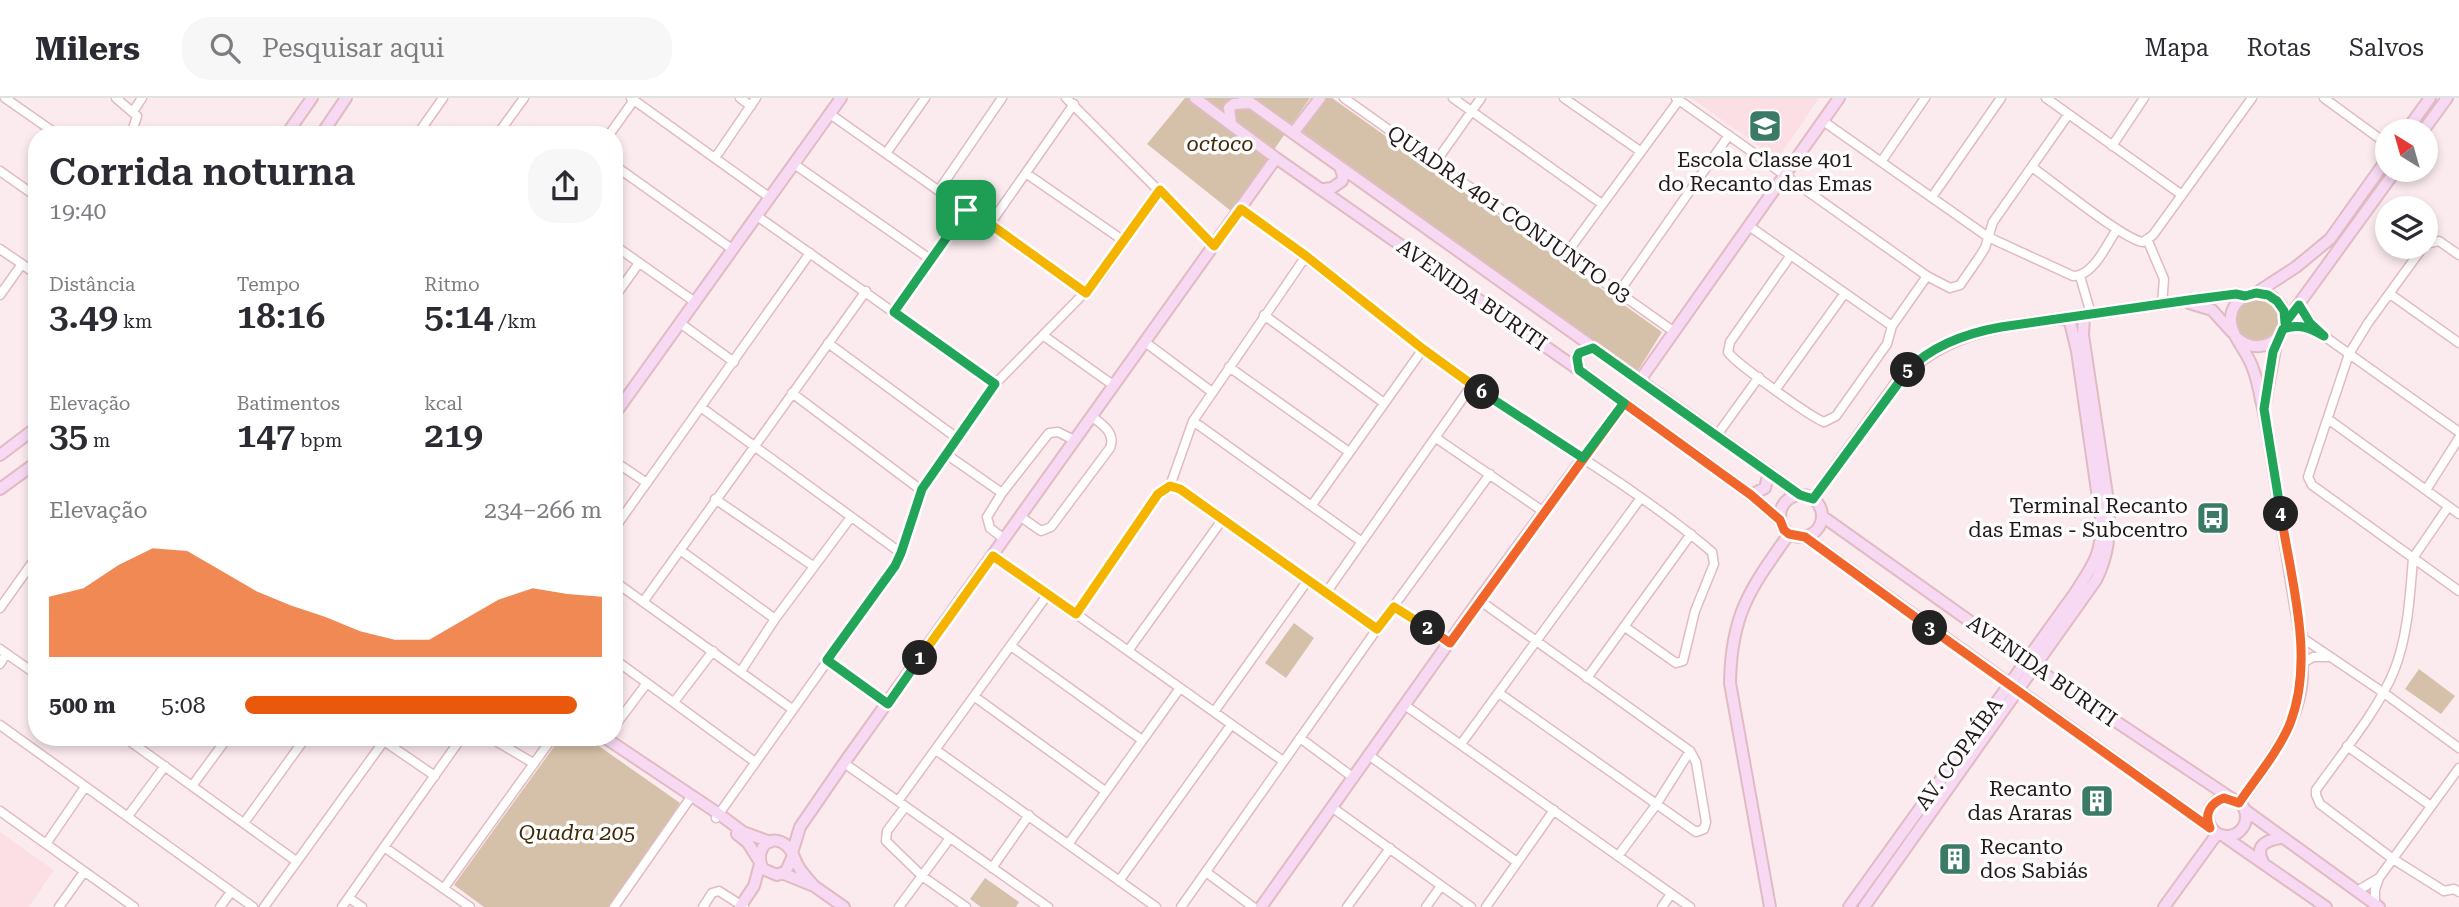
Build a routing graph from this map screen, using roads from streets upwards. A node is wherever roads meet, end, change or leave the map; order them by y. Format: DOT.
graph roads {
  1 [pos="5,98"];
  2 [pos="116,98"];
  3 [pos="142,98"];
  4 [pos="312,98"];
  5 [pos="346,98"];
  6 [pos="443,98"];
  7 [pos="740,98"];
  8 [pos="841,98"];
  9 [pos="925,98"];
  10 [pos="1002,98"];
  11 [pos="1066,98"];
  12 [pos="1195,98"];
  13 [pos="1320,98"];
  14 [pos="1344,98"];
  15 [pos="1453,98"];
  16 [pos="1481,98"];
  17 [pos="1564,98"];
  18 [pos="1839,98"];
  19 [pos="1926,98"];
  20 [pos="2001,98"];
  21 [pos="2046,98"];
  22 [pos="2144,98"];
  23 [pos="2252,98"];
  24 [pos="2324,98"];
  25 [pos="2447,98"];
  26 [pos="633,99"];
  27 [pos="1677,99"];
  28 [pos="518,100"];
  29 [pos="1247,100"];
  30 [pos="2428,100"];
  31 [pos="754,102"];
  32 [pos="1074,104"];
  33 [pos="134,110"];
  34 [pos="2439,110"];
  35 [pos="1471,112"];
  36 [pos="830,114"];
  37 [pos="2068,115"];
  38 [pos="2415,119"];
  39 [pos="2432,119"];
  40 [pos="1823,121"];
  41 [pos="1231,123"];
  42 [pos="45,126"];
  43 [pos="135,126"];
  44 [pos="292,126"];
  45 [pos="327,126"];
  46 [pos="423,126"];
  47 [pos="502,126"];
  48 [pos="615,126"];
  49 [pos="1294,132"];
  50 [pos="1729,135"];
  51 [pos="2375,135"];
  52 [pos="2112,146"];
  53 [pos="1640,151"];
  54 [pos="887,152"];
  55 [pos="715,158"];
  56 [pos="1276,158"];
  57 [pos="1881,162"];
  58 [pos="1435,163"];
  59 [pos="794,164"];
  60 [pos="1340,167"];
  61 [pos="2032,167"];
  62 [pos="0,171"];
  63 [pos="623,171"];
  64 [pos="1027,174"];
  65 [pos="1785,174"];
  66 [pos="2375,176"];
  67 [pos="2387,182"];
  68 [pos="1324,189"];
  69 [pos="939,190"];
  70 [pos="1160,190"];
  71 [pos="28,191"];
  72 [pos="2182,195"];
  73 [pos="769,197"];
  74 [pos="1932,197"];
  75 [pos="1602,204"];
  76 [pos="1241,209"];
  77 [pos="966,210"];
  78 [pos="757,216"];
  79 [pos="990,224"];
  80 [pos="1749,226"];
  81 [pos="2117,229"];
  82 [pos="1988,237"];
  83 [pos="2147,239"];
  84 [pos="2438,241"];
  85 [pos="1124,242"];
  86 [pos="1214,246"];
  87 [pos="0,249"];
  88 [pos="732,249"];
  89 [pos="623,251"];
  90 [pos="810,253"];
  91 [pos="1566,254"];
  92 [pos="1790,255"];
  93 [pos="2459,255"];
  94 [pos="1306,256"];
  95 [pos="2414,259"];
  96 [pos="930,260"];
  97 [pos="639,262"];
  98 [pos="22,264"];
  99 [pos="28,268"];
  100 [pos="1927,276"];
  101 [pos="2080,276"];
  102 [pos="623,285"];
  103 [pos="866,291"];
  104 [pos="1619,292"];
  105 [pos="1086,293"];
  106 [pos="1845,293"];
  107 [pos="2250,294"];
  108 [pos="2390,294"];
  109 [pos="0,295"];
  110 [pos="2183,301"];
  111 [pos="695,302"];
  112 [pos="2162,304"];
  113 [pos="2299,305"];
  114 [pos="894,312"];
  115 [pos="1264,315"];
  116 [pos="2087,315"];
  117 [pos="2069,318"];
  118 [pos="680,323"];
  119 [pos="1892,326"];
  120 [pos="2282,330"];
  121 [pos="1673,331"];
  122 [pos="1044,336"];
  123 [pos="2324,336"];
  124 [pos="2236,337"];
  125 [pos="1145,342"];
  126 [pos="828,343"];
  127 [pos="2459,343"];
  128 [pos="1593,348"];
  129 [pos="1423,349"];
  130 [pos="2349,354"];
  131 [pos="733,362"];
  132 [pos="1229,367"];
  133 [pos="1579,370"];
  134 [pos="1759,377"];
  135 [pos="1640,380"];
  136 [pos="995,384"];
  137 [pos="1113,385"];
  138 [pos="1472,386"];
  139 [pos="1776,389"];
  140 [pos="1212,392"];
  141 [pos="792,393"];
  142 [pos="623,402"];
  143 [pos="1384,403"];
  144 [pos="1624,403"];
  145 [pos="702,408"];
  146 [pos="2264,409"];
  147 [pos="1091,416"];
  148 [pos="2328,419"];
  149 [pos="1193,421"];
  150 [pos="2459,432"];
  151 [pos="28,434"];
  152 [pos="1717,435"];
  153 [pos="957,438"];
  154 [pos="2459,438"];
  155 [pos="1436,439"];
  156 [pos="1074,440"];
  157 [pos="753,446"];
  158 [pos="1349,453"];
  159 [pos="946,454"];
  160 [pos="0,455"];
  161 [pos="1583,458"];
  162 [pos="623,467"];
  163 [pos="28,469"];
  164 [pos="1769,472"];
  165 [pos="1490,474"];
  166 [pos="647,483"];
  167 [pos="1170,486"];
  168 [pos="0,489"];
  169 [pos="922,489"];
  170 [pos="2426,490"];
  171 [pos="1002,493"];
  172 [pos="1751,495"];
  173 [pos="1800,495"];
  174 [pos="715,499"];
  175 [pos="1640,499"];
  176 [pos="1813,499"];
  177 [pos="1312,505"];
  178 [pos="2448,507"];
  179 [pos="1544,512"];
  180 [pos="2459,514"];
  181 [pos="623,516"];
  182 [pos="1822,516"];
  183 [pos="850,517"];
  184 [pos="1021,517"];
  185 [pos="1222,520"];
  186 [pos="1780,520"];
  187 [pos="1691,534"];
  188 [pos="1789,534"];
  189 [pos="1805,537"];
  190 [pos="1004,539"];
  191 [pos="1362,542"];
  192 [pos="680,550"];
  193 [pos="901,553"];
  194 [pos="993,556"];
  195 [pos="2413,558"];
  196 [pos="813,566"];
  197 [pos="28,569"];
  198 [pos="1308,580"];
  199 [pos="623,588"];
  200 [pos="2459,591"];
  201 [pos="1326,593"];
  202 [pos="1048,594"];
  203 [pos="1479,600"];
  204 [pos="643,602"];
  205 [pos="1394,607"];
  206 [pos="0,608"];
  207 [pos="1076,614"];
  208 [pos="775,619"];
  209 [pos="1625,626"];
  210 [pos="1377,629"];
  211 [pos="2301,637"];
  212 [pos="1536,642"];
  213 [pos="1450,643"];
  214 [pos="1011,646"];
  215 [pos="713,651"];
  216 [pos="1128,651"];
  217 [pos="3,652"];
  218 [pos="2330,658"];
  219 [pos="827,660"];
  220 [pos="0,664"];
  221 [pos="2030,664"];
  222 [pos="2301,664"];
  223 [pos="623,665"];
  224 [pos="28,667"];
  225 [pos="741,671"];
  226 [pos="1587,678"];
  227 [pos="647,682"];
  228 [pos="1180,688"];
  229 [pos="2013,688"];
  230 [pos="1499,693"];
  231 [pos="2384,693"];
  232 [pos="975,697"];
  233 [pos="674,702"];
  234 [pos="888,704"];
  235 [pos="1406,706"];
  236 [pos="792,709"];
  237 [pos="1214,712"];
  238 [pos="623,715"];
  239 [pos="0,725"];
  240 [pos="1231,725"];
  241 [pos="1300,738"];
  242 [pos="1142,740"];
  243 [pos="1461,744"];
  244 [pos="28,745"];
  245 [pos="29,746"];
  246 [pos="137,746"];
  247 [pos="221,746"];
  248 [pos="300,746"];
  249 [pos="376,746"];
  250 [pos="391,746"];
  251 [pos="456,746"];
  252 [pos="504,746"];
  253 [pos="546,746"];
  254 [pos="619,746"];
  255 [pos="2347,746"];
  256 [pos="2459,748"];
  257 [pos="936,750"];
  258 [pos="1690,751"];
  259 [pos="1370,756"];
  260 [pos="1283,761"];
  261 [pos="755,762"];
  262 [pos="533,763"];
  263 [pos="844,763"];
  264 [pos="165,766"];
  265 [pos="2459,768"];
  266 [pos="435,776"];
  267 [pos="1354,778"];
  268 [pos="192,786"];
  269 [pos="85,787"];
  270 [pos="1105,791"];
  271 [pos="691,797"];
  272 [pos="902,804"];
  273 [pos="2238,804"];
  274 [pos="1656,805"];
  275 [pos="2431,806"];
  276 [pos="1333,808"];
  277 [pos="1554,810"];
  278 [pos="0,811"];
  279 [pos="715,814"];
  280 [pos="1029,814"];
  281 [pos="128,816"];
  282 [pos="807,817"];
  283 [pos="244,823"];
  284 [pos="2217,833"];
  285 [pos="950,838"];
  286 [pos="2281,838"];
  287 [pos="773,841"];
  288 [pos="1069,843"];
  289 [pos="46,844"];
  290 [pos="384,847"];
  291 [pos="1390,849"];
  292 [pos="792,855"];
  293 [pos="1618,856"];
  294 [pos="2393,859"];
  295 [pos="296,861"];
  296 [pos="759,862"];
  297 [pos="1517,862"];
  298 [pos="2264,863"];
  299 [pos="992,868"];
  300 [pos="84,872"];
  301 [pos="1206,872"];
  302 [pos="778,874"];
  303 [pos="922,876"];
  304 [pos="2379,878"];
  305 [pos="1119,881"];
  306 [pos="814,886"];
  307 [pos="1441,886"];
  308 [pos="444,888"];
  309 [pos="2457,888"];
  310 [pos="2357,891"];
  311 [pos="231,892"];
  312 [pos="1671,894"];
  313 [pos="349,898"];
  314 [pos="2377,905"];
  315 [pos="742,906"];
  316 [pos="59,907"];
  317 [pos="134,907"];
  318 [pos="220,907"];
  319 [pos="253,907"];
  320 [pos="264,907"];
  321 [pos="342,907"];
  322 [pos="362,907"];
  323 [pos="470,907"];
  324 [pos="614,907"];
  325 [pos="703,907"];
  326 [pos="845,907"];
  327 [pos="899,907"];
  328 [pos="966,907"];
  329 [pos="1048,907"];
  330 [pos="1156,907"];
  331 [pos="1181,907"];
  332 [pos="1253,907"];
  333 [pos="1261,907"];
  334 [pos="1347,907"];
  335 [pos="1426,907"];
  336 [pos="1471,907"];
  337 [pos="1486,907"];
  338 [pos="1662,907"];
  339 [pos="1690,907"];
  340 [pos="1770,907"];
  341 [pos="1849,907"];
  342 [pos="1864,907"];
  343 [pos="2164,907"];
  344 [pos="2326,907"];
  1 -- 42 [label="street"];
  2 -- 33 [label="street"];
  3 -- 33 [label="street"];
  4 -- 44 [label="street"];
  5 -- 45 [label="street"];
  6 -- 46 [label="street"];
  7 -- 31 [label="street"];
  8 -- 36 [label="street"];
  9 -- 54 [label="street"];
  10 -- 69 [label="street"];
  11 -- 32 [label="street"];
  12 -- 41 [label="street, AVENIDA BURITI"];
  13 -- 49 [label="street"];
  14 -- 58 [label="street, QUADRA 401 CONJUNTO 03"];
  15 -- 35 [label="street"];
  16 -- 35 [label="street"];
  17 -- 53 [label="street"];
  18 -- 40 [label="street"];
  19 -- 57 [label="street"];
  20 -- 74 [label="street"];
  21 -- 37 [label="street"];
  22 -- 52 [label="street"];
  23 -- 72 [label="street"];
  24 -- 51 [label="street"];
  25 -- 34 [label="street"];
  26 -- 48 [label="street"];
  26 -- 55 [label="street"];
  27 -- 50 [label="street"];
  27 -- 53 [label="street"];
  28 -- 47 [label="street"];
  29 -- 41 [label="street"];
  29 -- 49 [label="street, AVENIDA BURITI"];
  30 -- 34 [label="street"];
  30 -- 38 [label="street"];
  31 -- 55 [label="street"];
  32 -- 64 [label="street"];
  32 -- 70 [label="street"];
  33 -- 43 [label="street"];
  34 -- 39 [label="street"];
  35 -- 58 [label="street"];
  35 -- 75 [label="street"];
  36 -- 54 [label="street"];
  36 -- 59 [label="street"];
  37 -- 52 [label="street"];
  37 -- 61 [label="street"];
  40 -- 57 [label="street"];
  40 -- 65 [label="street"];
  41 -- 56 [label="street, AVENIDA BURITI"];
  49 -- 60 [label="street, AVENIDA BURITI"];
  50 -- 65 [label="street"];
  50 -- 104 [label="street"];
  52 -- 72 [label="street"];
  53 -- 75 [label="street"];
  54 -- 69 [label="street"];
  55 -- 73 [label="street"];
  56 -- 68 [label="street, AVENIDA BURITI"];
  56 -- 76 [label="street"];
  57 -- 74 [label="street"];
  58 -- 91 [label="street, QUADRA 401 CONJUNTO 03"];
  59 -- 73 [label="street"];
  59 -- 96 [label="street"];
  60 -- 68 [label="street"];
  60 -- 128 [label="street, AVENIDA BURITI"];
  61 -- 81 [label="street"];
  61 -- 82 [label="street"];
  62 -- 71 [label="street"];
  63 -- 88 [label="street"];
  64 -- 79 [label="street"];
  64 -- 85 [label="street"];
  65 -- 80 [label="street"];
  65 -- 100 [label="street"];
  66 -- 107 [label="street"];
  67 -- 113 [label="street"];
  68 -- 133 [label="street, AVENIDA BURITI"];
  69 -- 77 [label="street"];
  70 -- 85 [label="street"];
  70 -- 86 [label="street"];
  72 -- 83 [label="street"];
  73 -- 78 [label="street"];
  74 -- 82 [label="street"];
  75 -- 91 [label="street"];
  76 -- 86 [label="street"];
  76 -- 94 [label="street"];
  77 -- 79 [label="street"];
  77 -- 96 [label="street"];
  78 -- 88 [label="street"];
  78 -- 90 [label="street"];
  79 -- 105 [label="street"];
  80 -- 92 [label="street"];
  80 -- 121 [label="street"];
  81 -- 83 [label="street"];
  81 -- 101 [label="street"];
  82 -- 100 [label="street"];
  82 -- 101 [label="street"];
  83 -- 112 [label="street"];
  84 -- 93 [label="street"];
  85 -- 105 [label="street"];
  86 -- 125 [label="street"];
  87 -- 98 [label="street"];
  88 -- 111 [label="street"];
  89 -- 97 [label="street"];
  90 -- 103 [label="street"];
  90 -- 131 [label="street"];
  91 -- 104 [label="street, QUADRA 401 CONJUNTO 03"];
  92 -- 106 [label="street"];
  92 -- 134 [label="street"];
  94 -- 115 [label="street"];
  94 -- 129 [label="street"];
  95 -- 108 [label="street"];
  96 -- 114 [label="street"];
  97 -- 102 [label="street"];
  97 -- 111 [label="street"];
  98 -- 99 [label="street"];
  98 -- 109 [label="street"];
  100 -- 119 [label="street"];
  101 -- 116 [label="street"];
  103 -- 114 [label="street"];
  103 -- 126 [label="street"];
  104 -- 121 [label="street, QUADRA 401 CONJUNTO 03"];
  105 -- 122 [label="street"];
  106 -- 119 [label="street"];
  106 -- 139 [label="street"];
  107 -- 110 [label="street"];
  107 -- 120 [label="street"];
  107 -- 124 [label="street"];
  108 -- 127 [label="street"];
  108 -- 130 [label="street"];
  110 -- 112 [label="street"];
  110 -- 124 [label="street"];
  111 -- 118 [label="street"];
  112 -- 116 [label="street"];
  113 -- 120 [label="street"];
  113 -- 123 [label="street"];
  114 -- 136 [label="street"];
  115 -- 132 [label="street"];
  115 -- 143 [label="street"];
  116 -- 117 [label="street"];
  116 -- 221 [label="street, AV. COPAÍBA"];
  117 -- 176 [label="street"];
  117 -- 221 [label="street, AV. COPAÍBA"];
  118 -- 131 [label="street"];
  118 -- 142 [label="street"];
  119 -- 139 [label="street"];
  120 -- 123 [label="street"];
  120 -- 124 [label="street"];
  120 -- 146 [label="street"];
  121 -- 135 [label="street"];
  122 -- 136 [label="street"];
  122 -- 137 [label="street"];
  123 -- 130 [label="street"];
  124 -- 146 [label="street"];
  125 -- 137 [label="street"];
  125 -- 140 [label="street"];
  126 -- 141 [label="street"];
  126 -- 153 [label="street"];
  128 -- 133 [label="street"];
  128 -- 135 [label="street, AVENIDA BURITI"];
  129 -- 138 [label="street"];
  129 -- 143 [label="street"];
  130 -- 148 [label="street"];
  130 -- 150 [label="street"];
  131 -- 145 [label="street"];
  132 -- 140 [label="street"];
  132 -- 158 [label="street"];
  133 -- 144 [label="street, AVENIDA BURITI"];
  134 -- 139 [label="street"];
  134 -- 152 [label="street"];
  135 -- 152 [label="street, AVENIDA BURITI"];
  136 -- 153 [label="street"];
  137 -- 147 [label="street"];
  138 -- 155 [label="street"];
  138 -- 161 [label="street"];
  140 -- 149 [label="street"];
  141 -- 157 [label="street"];
  141 -- 169 [label="street"];
  143 -- 158 [label="street"];
  144 -- 161 [label="street"];
  144 -- 172 [label="street, AVENIDA BURITI"];
  145 -- 157 [label="street"];
  145 -- 166 [label="street"];
  146 -- 211 [label="street"];
  147 -- 156 [label="street"];
  147 -- 184 [label="street"];
  148 -- 170 [label="street"];
  148 -- 195 [label="street"];
  149 -- 167 [label="street"];
  149 -- 177 [label="street"];
  151 -- 160 [label="street"];
  152 -- 164 [label="street, AVENIDA BURITI"];
  153 -- 159 [label="street"];
  154 -- 170 [label="street"];
  155 -- 165 [label="street"];
  155 -- 191 [label="street"];
  156 -- 171 [label="street"];
  156 -- 184 [label="street"];
  157 -- 174 [label="street"];
  157 -- 183 [label="street"];
  158 -- 177 [label="street"];
  159 -- 169 [label="street"];
  159 -- 171 [label="street"];
  161 -- 175 [label="street"];
  161 -- 179 [label="street"];
  162 -- 166 [label="street"];
  163 -- 168 [label="street"];
  164 -- 172 [label="street"];
  164 -- 173 [label="street, AVENIDA BURITI"];
  165 -- 179 [label="street"];
  165 -- 205 [label="street"];
  166 -- 181 [label="street"];
  167 -- 185 [label="street"];
  167 -- 207 [label="street"];
  169 -- 193 [label="street"];
  170 -- 178 [label="street"];
  171 -- 190 [label="street"];
  172 -- 186 [label="street, AVENIDA BURITI"];
  173 -- 176 [label="street, AVENIDA BURITI"];
  173 -- 186 [label="street"];
  174 -- 192 [label="street"];
  174 -- 196 [label="street"];
  175 -- 187 [label="street"];
  175 -- 212 [label="street"];
  176 -- 182 [label="street, AVENIDA BURITI"];
  177 -- 191 [label="street"];
  178 -- 180 [label="street"];
  178 -- 195 [label="street"];
  179 -- 203 [label="street"];
  182 -- 189 [label="street"];
  182 -- 221 [label="street, AVENIDA BURITI"];
  183 -- 193 [label="street"];
  183 -- 196 [label="street"];
  184 -- 190 [label="street"];
  185 -- 198 [label="street"];
  185 -- 216 [label="street"];
  186 -- 188 [label="street, AVENIDA BURITI"];
  187 -- 209 [label="street"];
  187 -- 209 [label="street"];
  188 -- 189 [label="street, AVENIDA BURITI"];
  188 -- 340 [label="street"];
  189 -- 229 [label="street, AVENIDA BURITI"];
  190 -- 194 [label="street"];
  191 -- 201 [label="street"];
  192 -- 204 [label="street"];
  192 -- 208 [label="street"];
  193 -- 219 [label="street"];
  194 -- 202 [label="street"];
  194 -- 234 [label="street"];
  195 -- 200 [label="street"];
  195 -- 231 [label="street"];
  196 -- 208 [label="street"];
  197 -- 206 [label="street"];
  198 -- 201 [label="street"];
  198 -- 237 [label="street"];
  199 -- 204 [label="street"];
  201 -- 210 [label="street"];
  202 -- 207 [label="street"];
  202 -- 214 [label="street"];
  203 -- 212 [label="street"];
  203 -- 213 [label="street"];
  204 -- 215 [label="street"];
  205 -- 210 [label="street"];
  205 -- 213 [label="street"];
  207 -- 216 [label="street"];
  208 -- 225 [label="street"];
  209 -- 226 [label="street"];
  210 -- 241 [label="street"];
  211 -- 218 [label="street"];
  211 -- 222 [label="street"];
  212 -- 226 [label="street"];
  212 -- 230 [label="street"];
  213 -- 235 [label="street"];
  214 -- 232 [label="street"];
  214 -- 242 [label="street"];
  215 -- 225 [label="street"];
  215 -- 233 [label="street"];
  216 -- 228 [label="street"];
  217 -- 220 [label="street"];
  217 -- 224 [label="street"];
  218 -- 222 [label="street"];
  218 -- 231 [label="street"];
  219 -- 234 [label="street"];
  219 -- 236 [label="street"];
  221 -- 229 [label="street, AV. COPAÍBA"];
  221 -- 273 [label="street, AVENIDA BURITI"];
  222 -- 273 [label="street"];
  223 -- 227 [label="street"];
  225 -- 236 [label="street"];
  226 -- 258 [label="street"];
  227 -- 233 [label="street"];
  227 -- 238 [label="street"];
  228 -- 237 [label="street"];
  228 -- 242 [label="street"];
  229 -- 284 [label="street, AVENIDA BURITI"];
  229 -- 341 [label="street, AV. COPAÍBA"];
  229 -- 342 [label="street, AV. COPAÍBA"];
  230 -- 243 [label="street"];
  230 -- 274 [label="street"];
  231 -- 255 [label="street"];
  231 -- 256 [label="street"];
  232 -- 257 [label="street"];
  232 -- 270 [label="street"];
  233 -- 261 [label="street"];
  234 -- 263 [label="street"];
  235 -- 243 [label="street"];
  235 -- 259 [label="street"];
  236 -- 261 [label="street"];
  237 -- 240 [label="street"];
  239 -- 244 [label="street"];
  240 -- 260 [label="street"];
  240 -- 305 [label="street"];
  241 -- 260 [label="street"];
  241 -- 267 [label="street"];
  242 -- 270 [label="street"];
  243 -- 277 [label="street"];
  245 -- 269 [label="street"];
  246 -- 264 [label="street"];
  247 -- 268 [label="street"];
  248 -- 283 [label="street"];
  249 -- 295 [label="street"];
  250 -- 266 [label="street"];
  251 -- 266 [label="street"];
  252 -- 262 [label="street"];
  253 -- 262 [label="street"];
  254 -- 271 [label="street"];
  255 -- 275 [label="street"];
  255 -- 294 [label="street"];
  257 -- 272 [label="street"];
  257 -- 280 [label="street"];
  258 -- 274 [label="street"];
  258 -- 274 [label="street"];
  259 -- 267 [label="street"];
  259 -- 297 [label="street"];
  260 -- 301 [label="street"];
  261 -- 279 [label="street"];
  262 -- 308 [label="street"];
  263 -- 272 [label="street"];
  263 -- 282 [label="street"];
  264 -- 268 [label="street"];
  264 -- 281 [label="street"];
  265 -- 275 [label="street"];
  266 -- 290 [label="street"];
  267 -- 276 [label="street"];
  268 -- 283 [label="street"];
  269 -- 281 [label="street"];
  269 -- 289 [label="street"];
  270 -- 288 [label="street"];
  271 -- 279 [label="street"];
  271 -- 324 [label="street"];
  272 -- 285 [label="street"];
  272 -- 303 [label="street"];
  273 -- 284 [label="street"];
  273 -- 284 [label="street"];
  273 -- 286 [label="street, AVENIDA BURITI"];
  274 -- 293 [label="street"];
  275 -- 294 [label="street"];
  276 -- 291 [label="street"];
  276 -- 333 [label="street"];
  277 -- 293 [label="street"];
  277 -- 297 [label="street"];
  278 -- 289 [label="street"];
  279 -- 287 [label="street"];
  279 -- 296 [label="street"];
  280 -- 288 [label="street"];
  280 -- 299 [label="street"];
  281 -- 311 [label="street"];
  282 -- 287 [label="street"];
  282 -- 292 [label="street"];
  283 -- 295 [label="street"];
  284 -- 298 [label="street, AVENIDA BURITI"];
  284 -- 343 [label="street"];
  285 -- 299 [label="street"];
  285 -- 303 [label="street"];
  286 -- 298 [label="street"];
  286 -- 310 [label="street, AVENIDA BURITI"];
  287 -- 292 [label="street"];
  287 -- 296 [label="street"];
  288 -- 305 [label="street"];
  289 -- 300 [label="street"];
  290 -- 308 [label="street"];
  290 -- 313 [label="street"];
  291 -- 307 [label="street"];
  291 -- 334 [label="street"];
  292 -- 302 [label="street"];
  292 -- 306 [label="street"];
  293 -- 312 [label="street"];
  294 -- 304 [label="street"];
  294 -- 309 [label="street"];
  295 -- 320 [label="street"];
  296 -- 302 [label="street"];
  296 -- 315 [label="street"];
  297 -- 337 [label="street"];
  298 -- 344 [label="street, AVENIDA BURITI"];
  299 -- 329 [label="street"];
  300 -- 316 [label="street"];
  300 -- 317 [label="street"];
  301 -- 331 [label="street"];
  301 -- 332 [label="street"];
  302 -- 306 [label="street"];
  302 -- 315 [label="street"];
  303 -- 327 [label="street"];
  303 -- 328 [label="street"];
  304 -- 310 [label="street"];
  304 -- 314 [label="street"];
  305 -- 330 [label="street"];
  306 -- 326 [label="street"];
  307 -- 335 [label="street"];
  307 -- 336 [label="street"];
  308 -- 323 [label="street"];
  310 -- 314 [label="street, AVENIDA BURITI"];
  311 -- 318 [label="street"];
  311 -- 319 [label="street"];
  312 -- 338 [label="street"];
  312 -- 339 [label="street"];
  313 -- 321 [label="street"];
  313 -- 322 [label="street"];
  315 -- 325 [label="street"];
}
